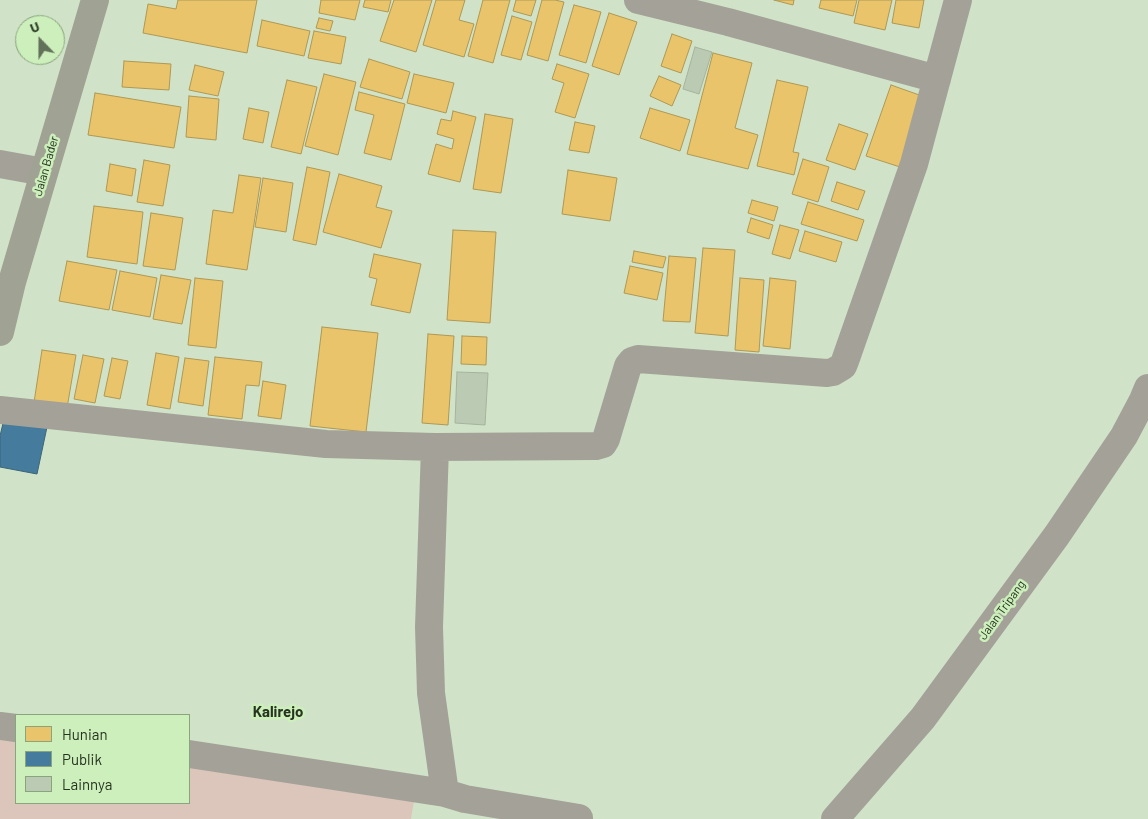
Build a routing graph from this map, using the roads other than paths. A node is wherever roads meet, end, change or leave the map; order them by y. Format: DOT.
graph roads {
  1 [pos="95,0"];
  2 [pos="638,0"];
  3 [pos="958,0"];
  4 [pos="937,79"];
  5 [pos="0,164"];
  6 [pos="44,172"];
  7 [pos="0,332"];
  8 [pos="1148,388"];
  9 [pos="0,410"];
  10 [pos="435,448"];
  11 [pos="0,726"];
  12 [pos="15,728"];
  13 [pos="190,754"];
  14 [pos="445,792"];
  15 [pos="579,818"];
  16 [pos="835,819"];
  1 -- 6 [label="main road, Jalan Bader"];
  2 -- 4 [label="street"];
  3 -- 4 [label="street"];
  4 -- 10 [label="street"];
  5 -- 6 [label="street"];
  6 -- 7 [label="main road, Jalan Bader"];
  8 -- 16 [label="street, Jalan Tripang"];
  9 -- 10 [label="street"];
  10 -- 14 [label="street"];
  11 -- 12 [label="street"];
  13 -- 14 [label="street"];
  14 -- 15 [label="street"];
}
